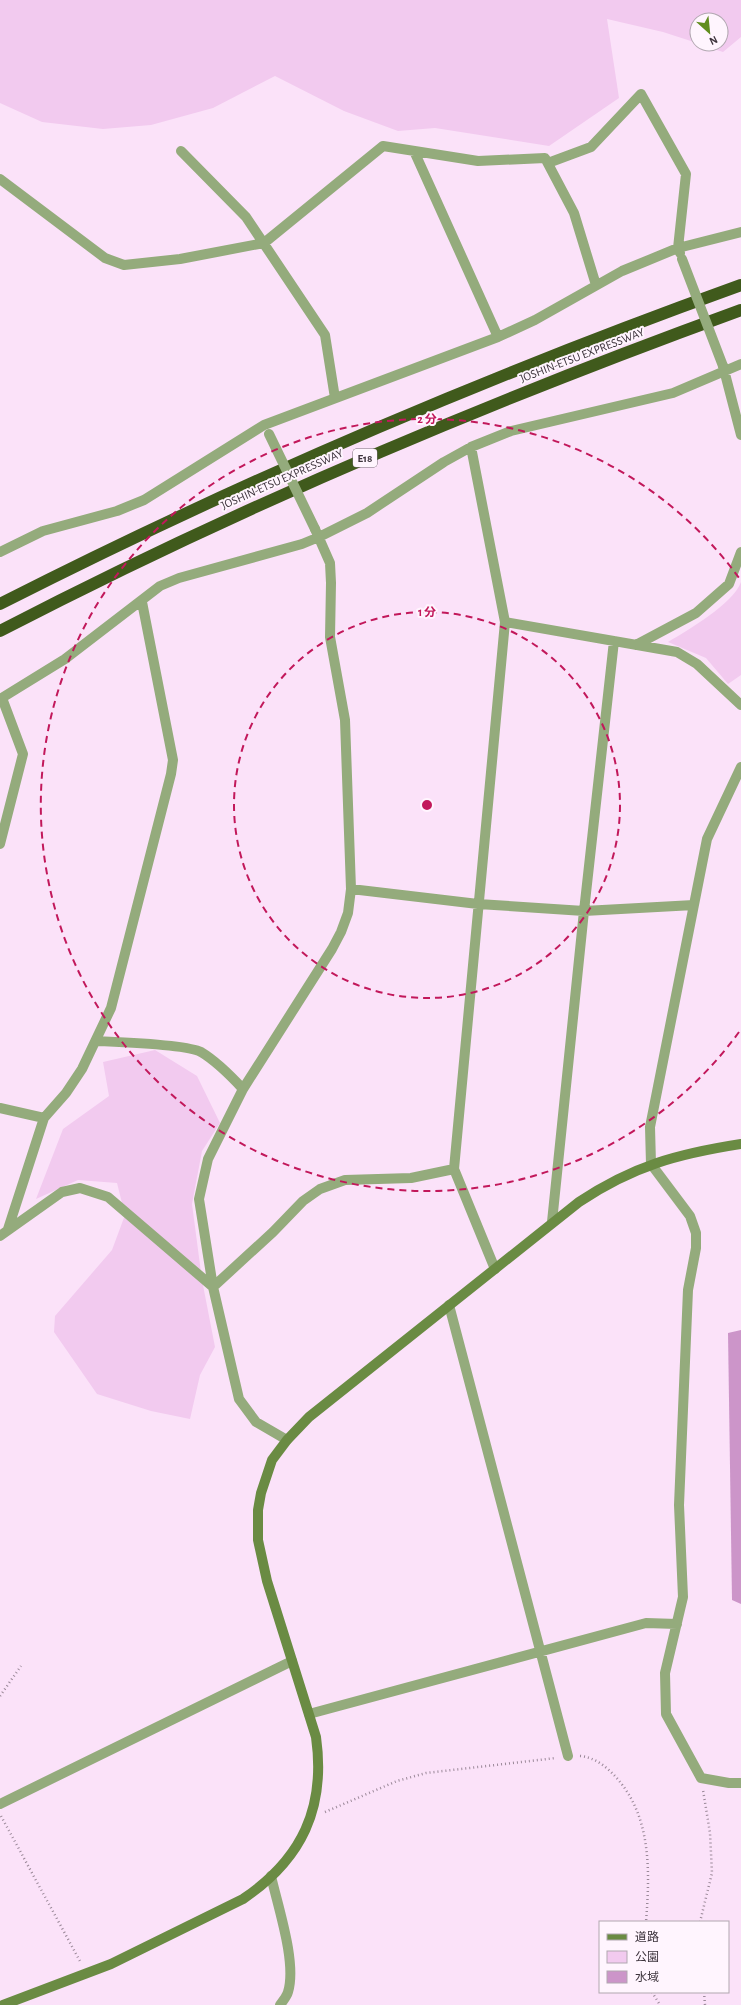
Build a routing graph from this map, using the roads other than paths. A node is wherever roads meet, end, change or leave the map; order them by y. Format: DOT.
graph roads {
  1 [pos="181,151"];
  2 [pos="414,152"];
  3 [pos="548,163"];
  4 [pos="0,179"];
  5 [pos="741,232"];
  6 [pos="264,243"];
  7 [pos="678,248"];
  8 [pos="596,285"];
  9 [pos="741,285"];
  10 [pos="741,310"];
  11 [pos="498,337"];
  12 [pos="741,364"];
  13 [pos="724,369"];
  14 [pos="335,398"];
  15 [pos="267,429"];
  16 [pos="741,435"];
  17 [pos="471,447"];
  18 [pos="317,533"];
  19 [pos="0,552"];
  20 [pos="741,552"];
  21 [pos="142,602"];
  22 [pos="0,604"];
  23 [pos="505,622"];
  24 [pos="0,631"];
  25 [pos="614,641"];
  26 [pos="636,645"];
  27 [pos="1,698"];
  28 [pos="741,705"];
  29 [pos="741,767"];
  30 [pos="0,841"];
  31 [pos="350,889"];
  32 [pos="478,904"];
  33 [pos="694,905"];
  34 [pos="584,911"];
  35 [pos="96,1041"];
  36 [pos="243,1089"];
  37 [pos="0,1108"];
  38 [pos="44,1118"];
  39 [pos="741,1144"];
  40 [pos="651,1164"];
  41 [pos="454,1169"];
  42 [pos="552,1222"];
  43 [pos="4,1233"];
  44 [pos="495,1269"];
  45 [pos="212,1287"];
  46 [pos="449,1305"];
  47 [pos="286,1440"];
  48 [pos="676,1624"];
  49 [pos="541,1651"];
  50 [pos="292,1661"];
  51 [pos="309,1714"];
  52 [pos="568,1756"];
  53 [pos="741,1784"];
  54 [pos="0,1804"];
  55 [pos="271,1876"];
  56 [pos="3,2005"];
  57 [pos="280,2005"];
  1 -- 6 [label="street"];
  2 -- 3 [label="street"];
  2 -- 6 [label="street"];
  2 -- 11 [label="street"];
  3 -- 7 [label="street"];
  3 -- 8 [label="street"];
  4 -- 6 [label="street"];
  5 -- 7 [label="street"];
  6 -- 14 [label="street"];
  7 -- 8 [label="street"];
  7 -- 13 [label="street, bridge"];
  8 -- 11 [label="street"];
  9 -- 22 [label="highway, JOSHIN-ETSU EXPRESSWAY / E18"];
  10 -- 24 [label="highway, JOSHIN-ETSU EXPRESSWAY / E18"];
  11 -- 14 [label="street"];
  12 -- 13 [label="street"];
  13 -- 16 [label="street"];
  13 -- 17 [label="street"];
  14 -- 15 [label="street"];
  15 -- 18 [label="street, bridge"];
  15 -- 19 [label="street"];
  17 -- 18 [label="street"];
  17 -- 23 [label="street"];
  18 -- 21 [label="street"];
  18 -- 31 [label="street"];
  20 -- 26 [label="street"];
  21 -- 27 [label="street"];
  21 -- 35 [label="street"];
  23 -- 25 [label="street"];
  23 -- 32 [label="street"];
  25 -- 26 [label="street"];
  25 -- 34 [label="street"];
  26 -- 28 [label="street"];
  27 -- 30 [label="street"];
  29 -- 33 [label="street"];
  31 -- 32 [label="street"];
  31 -- 36 [label="street"];
  32 -- 34 [label="street"];
  32 -- 41 [label="street"];
  33 -- 34 [label="street"];
  33 -- 40 [label="street"];
  34 -- 42 [label="street"];
  35 -- 36 [label="street"];
  35 -- 38 [label="street"];
  36 -- 45 [label="street"];
  37 -- 38 [label="street"];
  38 -- 43 [label="street"];
  39 -- 40 [label="street"];
  40 -- 42 [label="street"];
  40 -- 48 [label="street"];
  41 -- 44 [label="street"];
  41 -- 45 [label="street"];
  42 -- 44 [label="street"];
  43 -- 45 [label="street"];
  44 -- 46 [label="street"];
  45 -- 47 [label="street"];
  46 -- 47 [label="street"];
  46 -- 49 [label="street"];
  47 -- 50 [label="street"];
  48 -- 49 [label="street"];
  48 -- 53 [label="street"];
  49 -- 51 [label="street"];
  49 -- 52 [label="street"];
  50 -- 51 [label="street"];
  50 -- 54 [label="street"];
  51 -- 55 [label="street"];
  55 -- 56 [label="street"];
  55 -- 57 [label="street"];
}
